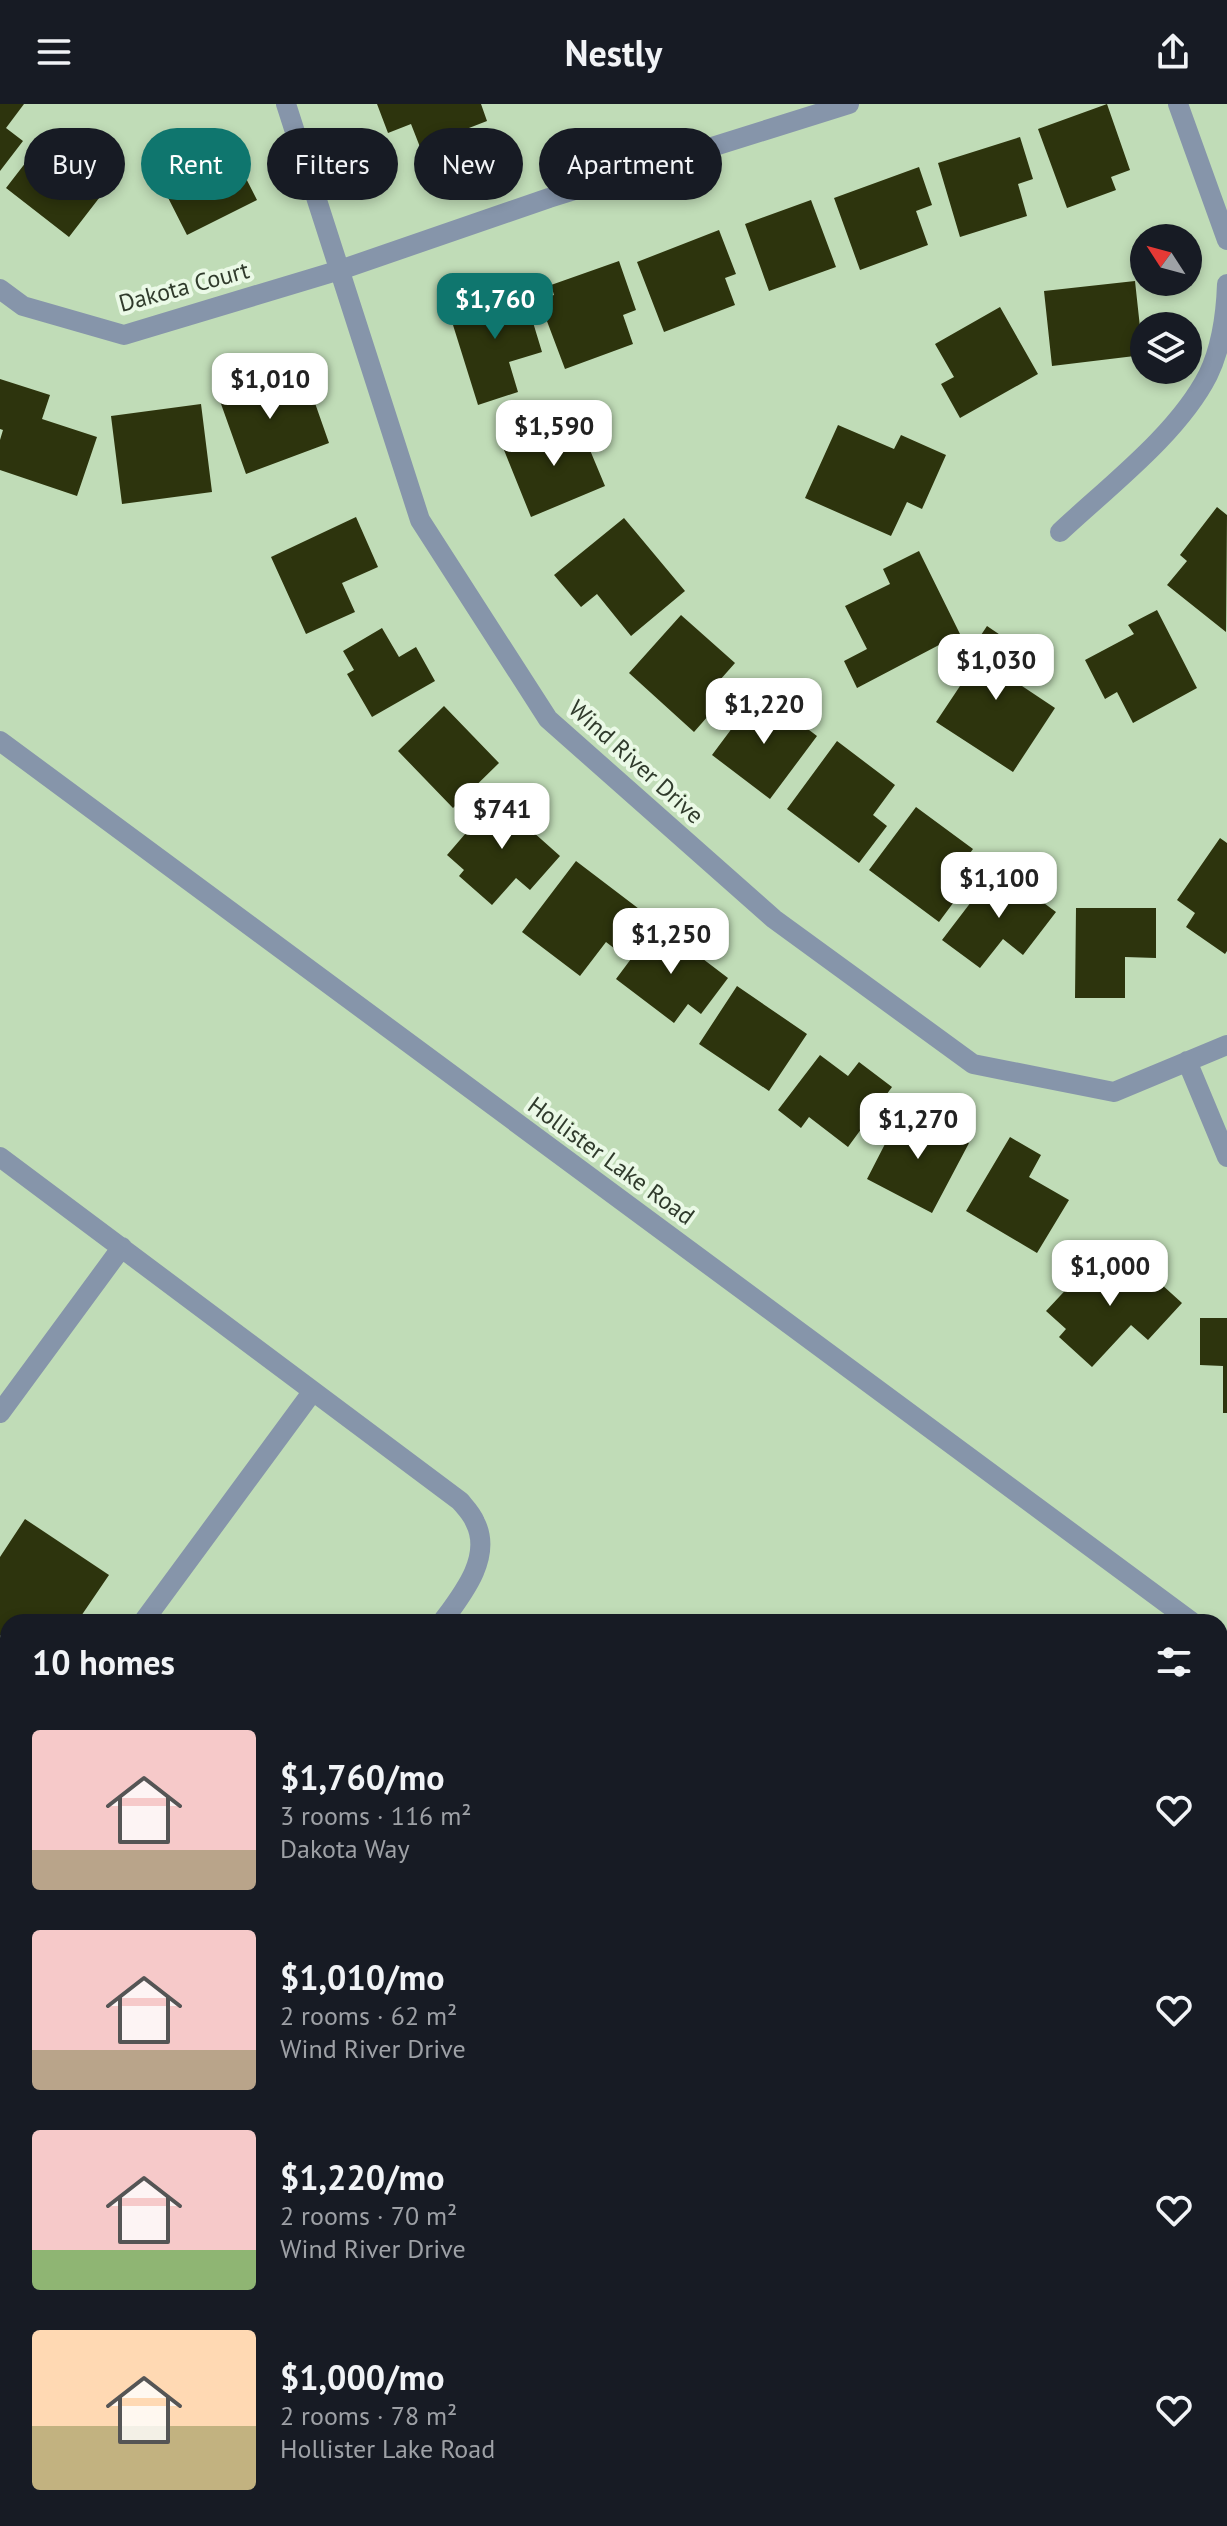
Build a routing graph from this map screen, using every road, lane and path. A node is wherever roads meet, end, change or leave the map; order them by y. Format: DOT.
graph roads {
  1 [pos="286,104"];
  2 [pos="849,104"];
  3 [pos="1178,104"];
  4 [pos="1227,240"];
  5 [pos="340,270"];
  6 [pos="1227,284"];
  7 [pos="0,289"];
  8 [pos="1060,532"];
  9 [pos="0,741"];
  10 [pos="1227,1045"];
  11 [pos="1187,1061"];
  12 [pos="0,1157"];
  13 [pos="1227,1157"];
  14 [pos="122,1247"];
  15 [pos="313,1391"];
  16 [pos="0,1413"];
  17 [pos="149,1614"];
  18 [pos="448,1614"];
  19 [pos="1181,1614"];
  1 -- 5 [label="street, Wind River Drive"];
  2 -- 5 [label="street, Dakota Court"];
  3 -- 4 [label="street"];
  5 -- 7 [label="street, Dakota Court"];
  5 -- 11 [label="street, Wind River Drive"];
  6 -- 8 [label="street"];
  9 -- 19 [label="street, Hollister Lake Road"];
  10 -- 11 [label="street, Wind River Drive"];
  11 -- 13 [label="street"];
  12 -- 14 [label="street"];
  14 -- 15 [label="street"];
  14 -- 16 [label="street"];
  15 -- 17 [label="street"];
  15 -- 18 [label="street"];
}
